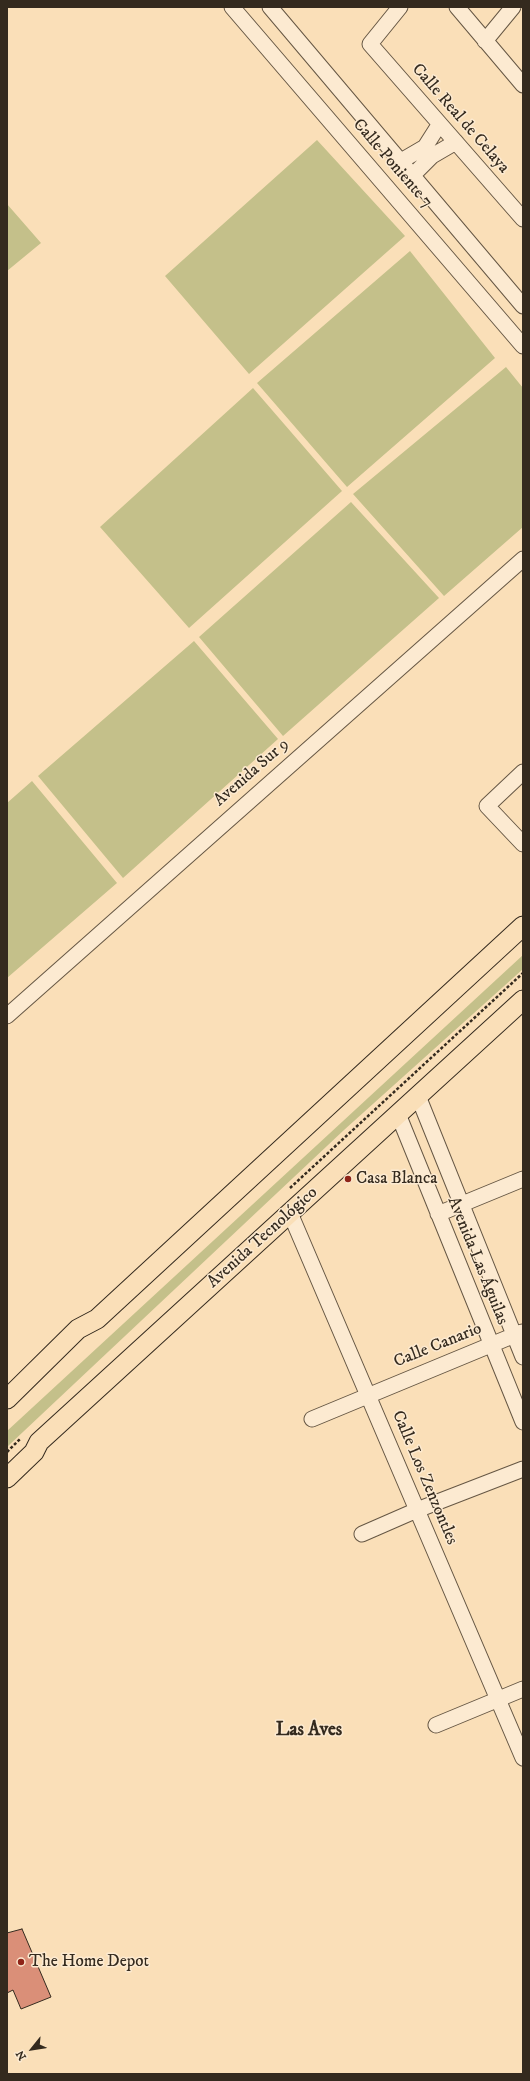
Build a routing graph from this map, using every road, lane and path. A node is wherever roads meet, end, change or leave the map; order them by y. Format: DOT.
graph roads {
  1 [pos="232,7"];
  2 [pos="270,7"];
  3 [pos="400,7"];
  4 [pos="457,7"];
  5 [pos="513,7"];
  6 [pos="485,41"];
  7 [pos="523,85"];
  8 [pos="440,124"];
  9 [pos="456,142"];
  10 [pos="401,161"];
  11 [pos="412,176"];
  12 [pos="523,219"];
  13 [pos="523,306"];
  14 [pos="523,346"];
  15 [pos="523,559"];
  16 [pos="523,772"];
  17 [pos="523,844"];
  18 [pos="523,926"];
  19 [pos="523,1000"];
  20 [pos="7,1016"];
  21 [pos="418,1096"];
  22 [pos="398,1114"];
  23 [pos="523,1179"];
  24 [pos="461,1204"];
  25 [pos="290,1213"];
  26 [pos="438,1214"];
  27 [pos="97,1319"];
  28 [pos="518,1333"];
  29 [pos="490,1345"];
  30 [pos="523,1357"];
  31 [pos="368,1395"];
  32 [pos="7,1399"];
  33 [pos="7,1410"];
  34 [pos="312,1419"];
  35 [pos="523,1422"];
  36 [pos="39,1442"];
  37 [pos="523,1469"];
  38 [pos="7,1471"];
  39 [pos="7,1478"];
  40 [pos="417,1510"];
  41 [pos="362,1534"];
  42 [pos="523,1689"];
  43 [pos="499,1699"];
  44 [pos="436,1725"];
  45 [pos="523,1758"];
  1 -- 14 [label="street, Calle Poniente 7"];
  2 -- 10 [label="street, Calle Poniente 7"];
  3 -- 8 [label="street, Calle Real de Celaya"];
  4 -- 6 [label="street"];
  5 -- 6 [label="street"];
  6 -- 7 [label="street"];
  8 -- 9 [label="street, Calle Real de Celaya"];
  8 -- 10 [label="street"];
  9 -- 11 [label="street"];
  9 -- 12 [label="street, Calle Real de Celaya"];
  10 -- 11 [label="street, Calle Poniente 7"];
  11 -- 13 [label="street, Calle Poniente 7"];
  15 -- 20 [label="street, Avenida Sur 9"];
  16 -- 17 [label="street"];
  18 -- 27 [label="main road"];
  19 -- 21 [label="main road, Avenida Tecnológico"];
  21 -- 22 [label="main road, Avenida Tecnológico"];
  21 -- 24 [label="street, Avenida Las Águilas"];
  22 -- 25 [label="main road, Avenida Tecnológico"];
  22 -- 26 [label="street, Avenida Las Águilas"];
  23 -- 24 [label="street"];
  24 -- 26 [label="street"];
  24 -- 28 [label="street, Avenida Las Águilas"];
  25 -- 31 [label="street, Calle Los Zenzontles"];
  25 -- 36 [label="main road, Avenida Tecnológico"];
  26 -- 29 [label="street, Avenida Las Águilas"];
  27 -- 32 [label="main road"];
  27 -- 33 [label="main road"];
  28 -- 29 [label="street, Calle Canario"];
  28 -- 30 [label="street, Avenida Las Águilas"];
  29 -- 31 [label="street, Calle Canario"];
  29 -- 35 [label="street, Avenida Las Águilas"];
  31 -- 34 [label="street, Calle Canario"];
  31 -- 40 [label="street, Calle Los Zenzontles"];
  36 -- 38 [label="main road"];
  36 -- 39 [label="main road, Avenida Tecnológico"];
  37 -- 40 [label="street"];
  40 -- 41 [label="street"];
  40 -- 43 [label="street, Calle Los Zenzontles"];
  42 -- 43 [label="street"];
  43 -- 44 [label="street"];
  43 -- 45 [label="street, Calle Los Zenzontles"];
}
